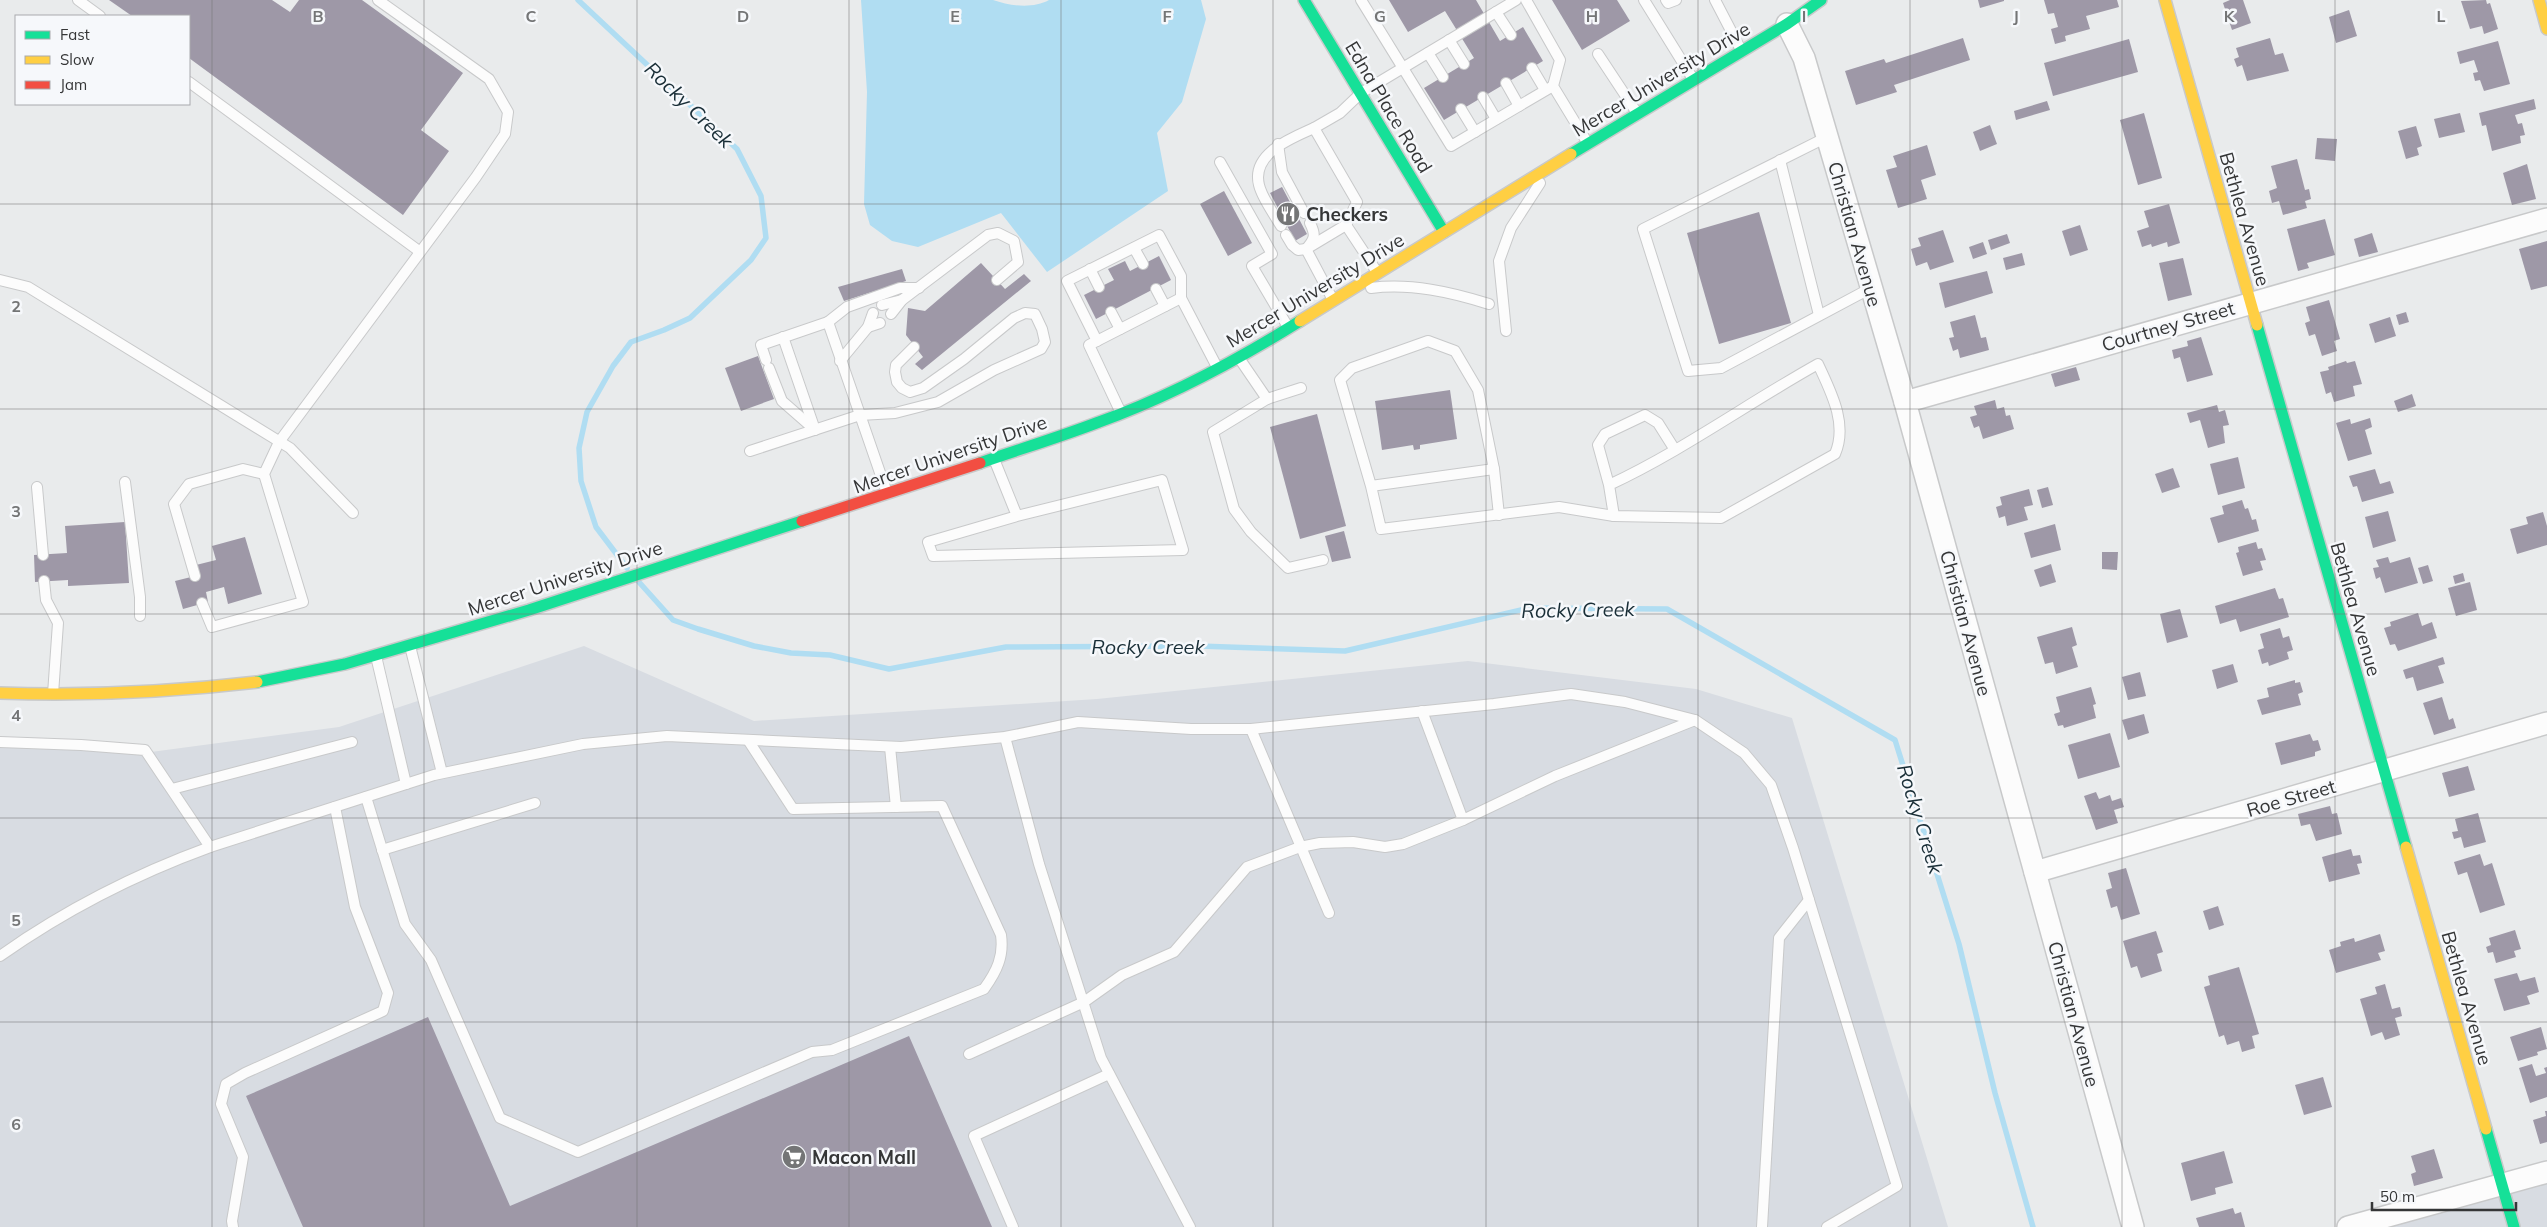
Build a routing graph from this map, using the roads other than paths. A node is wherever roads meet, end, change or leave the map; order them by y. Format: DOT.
graph roads {
  1 [pos="78,0"];
  2 [pos="378,0"];
  3 [pos="1304,0"];
  4 [pos="1361,0"];
  5 [pos="1516,0"];
  6 [pos="1526,0"];
  7 [pos="1644,0"];
  8 [pos="1666,0"];
  9 [pos="1676,0"];
  10 [pos="1715,0"];
  11 [pos="1822,0"];
  12 [pos="2165,0"];
  13 [pos="2539,0"];
  14 [pos="1496,12"];
  15 [pos="99,15"];
  16 [pos="1787,24"];
  17 [pos="2547,29"];
  18 [pos="1511,35"];
  19 [pos="1449,40"];
  20 [pos="1741,51"];
  21 [pos="1428,53"];
  22 [pos="1598,54"];
  23 [pos="1464,64"];
  24 [pos="1403,68"];
  25 [pos="1532,68"];
  26 [pos="1443,77"];
  27 [pos="1694,80"];
  28 [pos="190,83"];
  29 [pos="1506,83"];
  30 [pos="1549,88"];
  31 [pos="1361,93"];
  32 [pos="1483,97"];
  33 [pos="1519,106"];
  34 [pos="1461,109"];
  35 [pos="1637,114"];
  36 [pos="1496,119"];
  37 [pos="1314,128"];
  38 [pos="1475,132"];
  39 [pos="1827,137"];
  40 [pos="1588,143"];
  41 [pos="1278,144"];
  42 [pos="1780,160"];
  43 [pos="1220,162"];
  44 [pos="1556,163"];
  45 [pos="1304,213"];
  46 [pos="2547,219"];
  47 [pos="1310,223"];
  48 [pos="1346,225"];
  49 [pos="1444,232"];
  50 [pos="1134,248"];
  51 [pos="1306,249"];
  52 [pos="419,251"];
  53 [pos="1143,264"];
  54 [pos="1090,270"];
  55 [pos="1378,273"];
  56 [pos="0,280"];
  57 [pos="997,280"];
  58 [pos="1099,287"];
  59 [pos="918,288"];
  60 [pos="1871,288"];
  61 [pos="1156,289"];
  62 [pos="1350,290"];
  63 [pos="1180,298"];
  64 [pos="902,300"];
  65 [pos="1334,300"];
  66 [pos="2251,302"];
  67 [pos="1489,304"];
  68 [pos="882,305"];
  69 [pos="1165,306"];
  70 [pos="1111,312"];
  71 [pos="873,313"];
  72 [pos="891,314"];
  73 [pos="1819,315"];
  74 [pos="828,322"];
  75 [pos="880,323"];
  76 [pos="868,327"];
  77 [pos="1289,328"];
  78 [pos="1120,329"];
  79 [pos="1506,331"];
  80 [pos="783,337"];
  81 [pos="1098,341"];
  82 [pos="914,347"];
  83 [pos="1238,357"];
  84 [pos="840,361"];
  85 [pos="1218,368"];
  86 [pos="1301,388"];
  87 [pos="1267,399"];
  88 [pos="1905,402"];
  89 [pos="1121,413"];
  90 [pos="860,415"];
  91 [pos="815,430"];
  92 [pos="279,442"];
  93 [pos="1675,450"];
  94 [pos="750,451"];
  95 [pos="994,458"];
  96 [pos="1494,469"];
  97 [pos="264,474"];
  98 [pos="125,482"];
  99 [pos="1609,485"];
  100 [pos="1371,486"];
  101 [pos="37,487"];
  102 [pos="888,494"];
  103 [pos="353,512"];
  104 [pos="1499,514"];
  105 [pos="1017,516"];
  106 [pos="1614,516"];
  107 [pos="43,554"];
  108 [pos="1323,560"];
  109 [pos="194,576"];
  110 [pos="44,581"];
  111 [pos="202,604"];
  112 [pos="140,616"];
  113 [pos="409,645"];
  114 [pos="376,656"];
  115 [pos="0,693"];
  116 [pos="53,695"];
  117 [pos="1422,711"];
  118 [pos="1695,720"];
  119 [pos="2547,723"];
  120 [pos="1251,729"];
  121 [pos="1005,737"];
  122 [pos="748,740"];
  123 [pos="0,742"];
  124 [pos="352,742"];
  125 [pos="890,746"];
  126 [pos="2384,770"];
  127 [pos="442,773"];
  128 [pos="406,784"];
  129 [pos="172,789"];
  130 [pos="366,797"];
  131 [pos="535,803"];
  132 [pos="335,807"];
  133 [pos="896,807"];
  134 [pos="1463,820"];
  135 [pos="210,847"];
  136 [pos="1300,847"];
  137 [pos="382,850"];
  138 [pos="2035,872"];
  139 [pos="1809,900"];
  140 [pos="1330,913"];
  141 [pos="0,956"];
  142 [pos="1084,1002"];
  143 [pos="969,1054"];
  144 [pos="1109,1074"];
  145 [pos="2547,1172"];
  146 [pos="2502,1185"];
  147 [pos="233,1227"];
  148 [pos="1013,1227"];
  149 [pos="1190,1227"];
  150 [pos="1762,1227"];
  151 [pos="1827,1227"];
  152 [pos="2132,1227"];
  153 [pos="2348,1227"];
  154 [pos="2514,1227"];
  1 -- 15 [label="lane"];
  2 -- 52 [label="lane"];
  3 -- 31 [label="main road, Edna Place Road"];
  4 -- 24 [label="lane"];
  5 -- 14 [label="lane"];
  6 -- 30 [label="lane"];
  7 -- 27 [label="lane"];
  8 -- 9 [label="lane"];
  10 -- 20 [label="lane"];
  11 -- 16 [label="main road, Mercer University Drive"];
  12 -- 66 [label="main road, Bethlea Avenue"];
  13 -- 17 [label="main road"];
  14 -- 18 [label="lane"];
  14 -- 19 [label="lane"];
  16 -- 20 [label="main road, Mercer University Drive"];
  16 -- 39 [label="street, Christian Avenue"];
  19 -- 21 [label="lane"];
  19 -- 23 [label="lane"];
  20 -- 27 [label="main road, Mercer University Drive"];
  21 -- 24 [label="lane"];
  21 -- 26 [label="lane"];
  22 -- 35 [label="lane"];
  24 -- 31 [label="lane"];
  24 -- 38 [label="lane"];
  25 -- 30 [label="lane"];
  27 -- 35 [label="main road, Mercer University Drive"];
  28 -- 52 [label="lane"];
  29 -- 33 [label="lane"];
  30 -- 33 [label="lane"];
  30 -- 40 [label="lane"];
  31 -- 37 [label="lane"];
  31 -- 49 [label="main road, Edna Place Road"];
  32 -- 36 [label="lane"];
  33 -- 36 [label="lane"];
  34 -- 38 [label="lane"];
  35 -- 40 [label="main road, Mercer University Drive"];
  36 -- 38 [label="lane"];
  37 -- 41 [label="lane"];
  37 -- 48 [label="lane"];
  39 -- 42 [label="lane"];
  39 -- 60 [label="street, Christian Avenue"];
  40 -- 44 [label="main road, Mercer University Drive"];
  41 -- 45 [label="lane"];
  41 -- 51 [label="lane"];
  42 -- 73 [label="lane"];
  42 -- 73 [label="lane"];
  43 -- 77 [label="lane"];
  44 -- 49 [label="main road, Mercer University Drive"];
  44 -- 79 [label="lane"];
  46 -- 66 [label="street, Courtney Street"];
  47 -- 51 [label="lane"];
  48 -- 51 [label="lane"];
  48 -- 55 [label="lane"];
  49 -- 55 [label="main road, Mercer University Drive"];
  50 -- 53 [label="lane"];
  50 -- 54 [label="lane"];
  50 -- 63 [label="lane"];
  51 -- 65 [label="lane"];
  52 -- 92 [label="lane"];
  54 -- 58 [label="lane"];
  54 -- 81 [label="lane"];
  55 -- 62 [label="main road, Mercer University Drive"];
  56 -- 92 [label="lane"];
  57 -- 59 [label="lane"];
  59 -- 64 [label="lane"];
  59 -- 74 [label="lane"];
  60 -- 73 [label="lane"];
  60 -- 88 [label="street, Christian Avenue"];
  61 -- 69 [label="lane"];
  62 -- 65 [label="main road, Mercer University Drive"];
  62 -- 67 [label="lane"];
  63 -- 69 [label="lane"];
  63 -- 85 [label="lane"];
  64 -- 68 [label="lane"];
  64 -- 72 [label="lane"];
  65 -- 77 [label="main road, Mercer University Drive"];
  66 -- 88 [label="street, Courtney Street"];
  66 -- 126 [label="main road, Bethlea Avenue"];
  69 -- 78 [label="lane"];
  70 -- 78 [label="lane"];
  71 -- 76 [label="lane"];
  74 -- 80 [label="lane"];
  74 -- 84 [label="lane"];
  75 -- 76 [label="lane"];
  76 -- 84 [label="lane"];
  77 -- 83 [label="main road, Mercer University Drive"];
  78 -- 81 [label="lane"];
  80 -- 91 [label="lane"];
  80 -- 91 [label="lane"];
  81 -- 89 [label="lane"];
  82 -- 90 [label="lane"];
  83 -- 85 [label="main road, Mercer University Drive"];
  83 -- 87 [label="lane"];
  84 -- 90 [label="lane"];
  85 -- 89 [label="main road, Mercer University Drive"];
  86 -- 87 [label="lane"];
  87 -- 108 [label="lane"];
  88 -- 138 [label="street, Christian Avenue"];
  89 -- 95 [label="main road, Mercer University Drive"];
  90 -- 91 [label="lane"];
  90 -- 102 [label="lane"];
  91 -- 94 [label="lane"];
  92 -- 97 [label="lane"];
  92 -- 103 [label="lane"];
  93 -- 99 [label="lane"];
  93 -- 99 [label="lane"];
  93 -- 106 [label="lane"];
  95 -- 102 [label="main road, Mercer University Drive"];
  95 -- 105 [label="lane"];
  96 -- 100 [label="lane"];
  96 -- 100 [label="lane"];
  96 -- 104 [label="lane"];
  97 -- 109 [label="lane"];
  97 -- 111 [label="lane"];
  98 -- 112 [label="lane"];
  99 -- 106 [label="lane"];
  100 -- 104 [label="lane"];
  101 -- 107 [label="lane"];
  102 -- 113 [label="main road, Mercer University Drive"];
  104 -- 106 [label="lane"];
  105 -- 105 [label="lane"];
  110 -- 116 [label="lane"];
  113 -- 114 [label="main road, Mercer University Drive"];
  113 -- 127 [label="lane"];
  114 -- 116 [label="main road, Mercer University Drive"];
  114 -- 128 [label="lane"];
  115 -- 116 [label="main road, Mercer University Drive"];
  117 -- 118 [label="lane"];
  117 -- 120 [label="lane"];
  117 -- 134 [label="lane"];
  118 -- 134 [label="lane"];
  118 -- 139 [label="lane"];
  119 -- 126 [label="street, Roe Street"];
  120 -- 121 [label="lane"];
  120 -- 136 [label="lane"];
  121 -- 125 [label="lane"];
  121 -- 142 [label="lane"];
  122 -- 125 [label="lane"];
  122 -- 127 [label="lane"];
  122 -- 133 [label="lane"];
  123 -- 129 [label="lane"];
  124 -- 129 [label="lane"];
  125 -- 133 [label="lane"];
  126 -- 138 [label="street, Roe Street"];
  126 -- 146 [label="main road, Bethlea Avenue"];
  127 -- 128 [label="lane"];
  128 -- 130 [label="lane"];
  129 -- 135 [label="lane"];
  130 -- 132 [label="lane"];
  130 -- 137 [label="lane"];
  131 -- 137 [label="lane"];
  132 -- 135 [label="lane"];
  132 -- 147 [label="lane"];
  133 -- 137 [label="lane"];
  134 -- 136 [label="lane"];
  135 -- 141 [label="lane"];
  136 -- 140 [label="lane"];
  136 -- 142 [label="lane"];
  138 -- 152 [label="street, Christian Avenue"];
  139 -- 150 [label="lane"];
  139 -- 151 [label="lane"];
  142 -- 143 [label="lane"];
  142 -- 144 [label="lane"];
  144 -- 148 [label="lane"];
  144 -- 149 [label="lane"];
  145 -- 146 [label="street"];
  146 -- 153 [label="street"];
  146 -- 154 [label="main road, Bethlea Avenue"];
}
